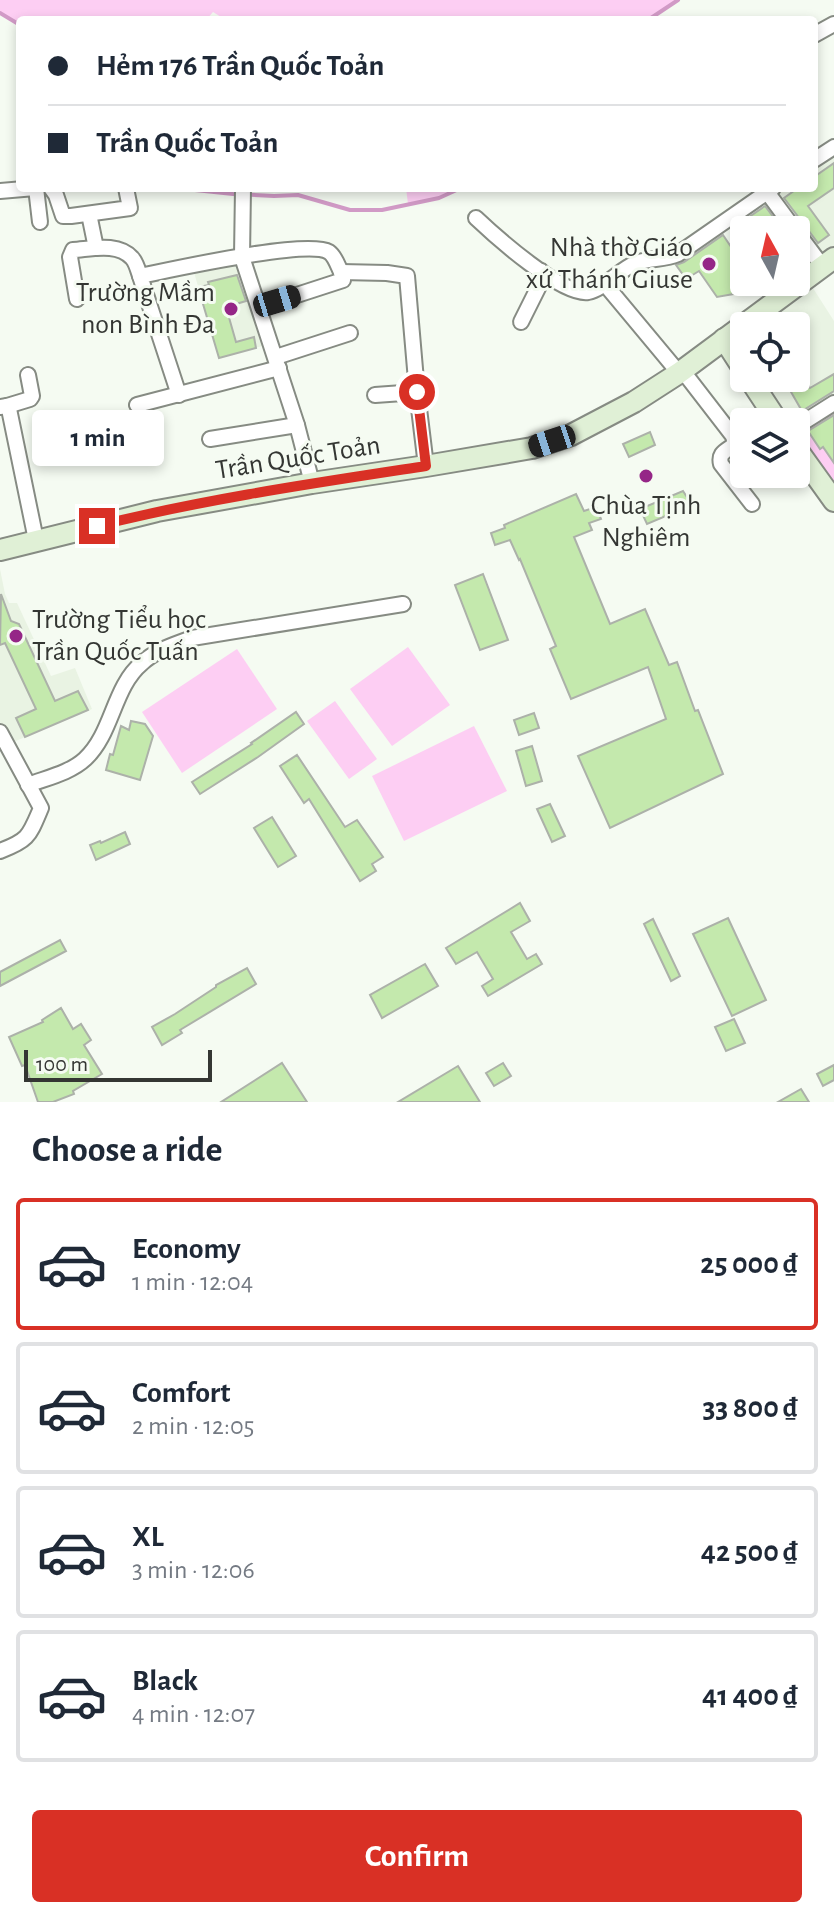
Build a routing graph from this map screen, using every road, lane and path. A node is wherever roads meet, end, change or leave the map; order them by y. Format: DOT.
graph roads {
  1 [pos="36,192"];
  2 [pos="54,192"];
  3 [pos="127,192"];
  4 [pos="243,192"];
  5 [pos="767,192"];
  6 [pos="771,192"];
  7 [pos="89,214"];
  8 [pos="786,216"];
  9 [pos="476,218"];
  10 [pos="40,222"];
  11 [pos="810,245"];
  12 [pos="96,248"];
  13 [pos="242,257"];
  14 [pos="828,262"];
  15 [pos="541,271"];
  16 [pos="341,272"];
  17 [pos="140,276"];
  18 [pos="604,283"];
  19 [pos="77,299"];
  20 [pos="260,307"];
  21 [pos="521,322"];
  22 [pos="350,333"];
  23 [pos="724,339"];
  24 [pos="730,348"];
  25 [pos="277,363"];
  26 [pos="681,371"];
  27 [pos="28,375"];
  28 [pos="417,392"];
  29 [pos="179,395"];
  30 [pos="375,395"];
  31 [pos="834,403"];
  32 [pos="2,404"];
  33 [pos="137,405"];
  34 [pos="810,418"];
  35 [pos="297,425"];
  36 [pos="210,439"];
  37 [pos="426,466"];
  38 [pos="810,468"];
  39 [pos="312,483"];
  40 [pos="834,501"];
  41 [pos="752,504"];
  42 [pos="36,540"];
  43 [pos="0,550"];
  44 [pos="403,604"];
  45 [pos="0,733"];
  46 [pos="28,785"];
  47 [pos="0,851"];
  1 -- 10 [label="street"];
  2 -- 7 [label="street"];
  3 -- 7 [label="street"];
  4 -- 13 [label="street"];
  5 -- 18 [label="street"];
  6 -- 8 [label="street"];
  7 -- 12 [label="street"];
  9 -- 15 [label="street"];
  11 -- 14 [label="street"];
  12 -- 17 [label="street"];
  12 -- 19 [label="street"];
  13 -- 16 [label="street"];
  13 -- 17 [label="street"];
  13 -- 20 [label="street"];
  14 -- 23 [label="main road, Trần Quốc Toản"];
  15 -- 18 [label="street"];
  15 -- 21 [label="street"];
  16 -- 20 [label="street"];
  16 -- 28 [label="street"];
  17 -- 29 [label="street"];
  18 -- 26 [label="street"];
  20 -- 25 [label="street"];
  22 -- 25 [label="street"];
  23 -- 24 [label="main road"];
  23 -- 26 [label="main road, Trần Quốc Toản"];
  25 -- 29 [label="street"];
  25 -- 35 [label="street"];
  26 -- 37 [label="main road, Trần Quốc Toản"];
  26 -- 41 [label="street"];
  27 -- 32 [label="street"];
  28 -- 30 [label="street"];
  28 -- 37 [label="street"];
  29 -- 33 [label="street"];
  31 -- 34 [label="street"];
  32 -- 42 [label="street"];
  35 -- 36 [label="street"];
  35 -- 39 [label="street"];
  37 -- 39 [label="main road, Trần Quốc Toản"];
  38 -- 40 [label="main road"];
  39 -- 42 [label="main road, Trần Quốc Toản"];
  42 -- 43 [label="main road, Trần Quốc Toản"];
  44 -- 46 [label="street"];
  45 -- 46 [label="street"];
  46 -- 47 [label="street"];
}
